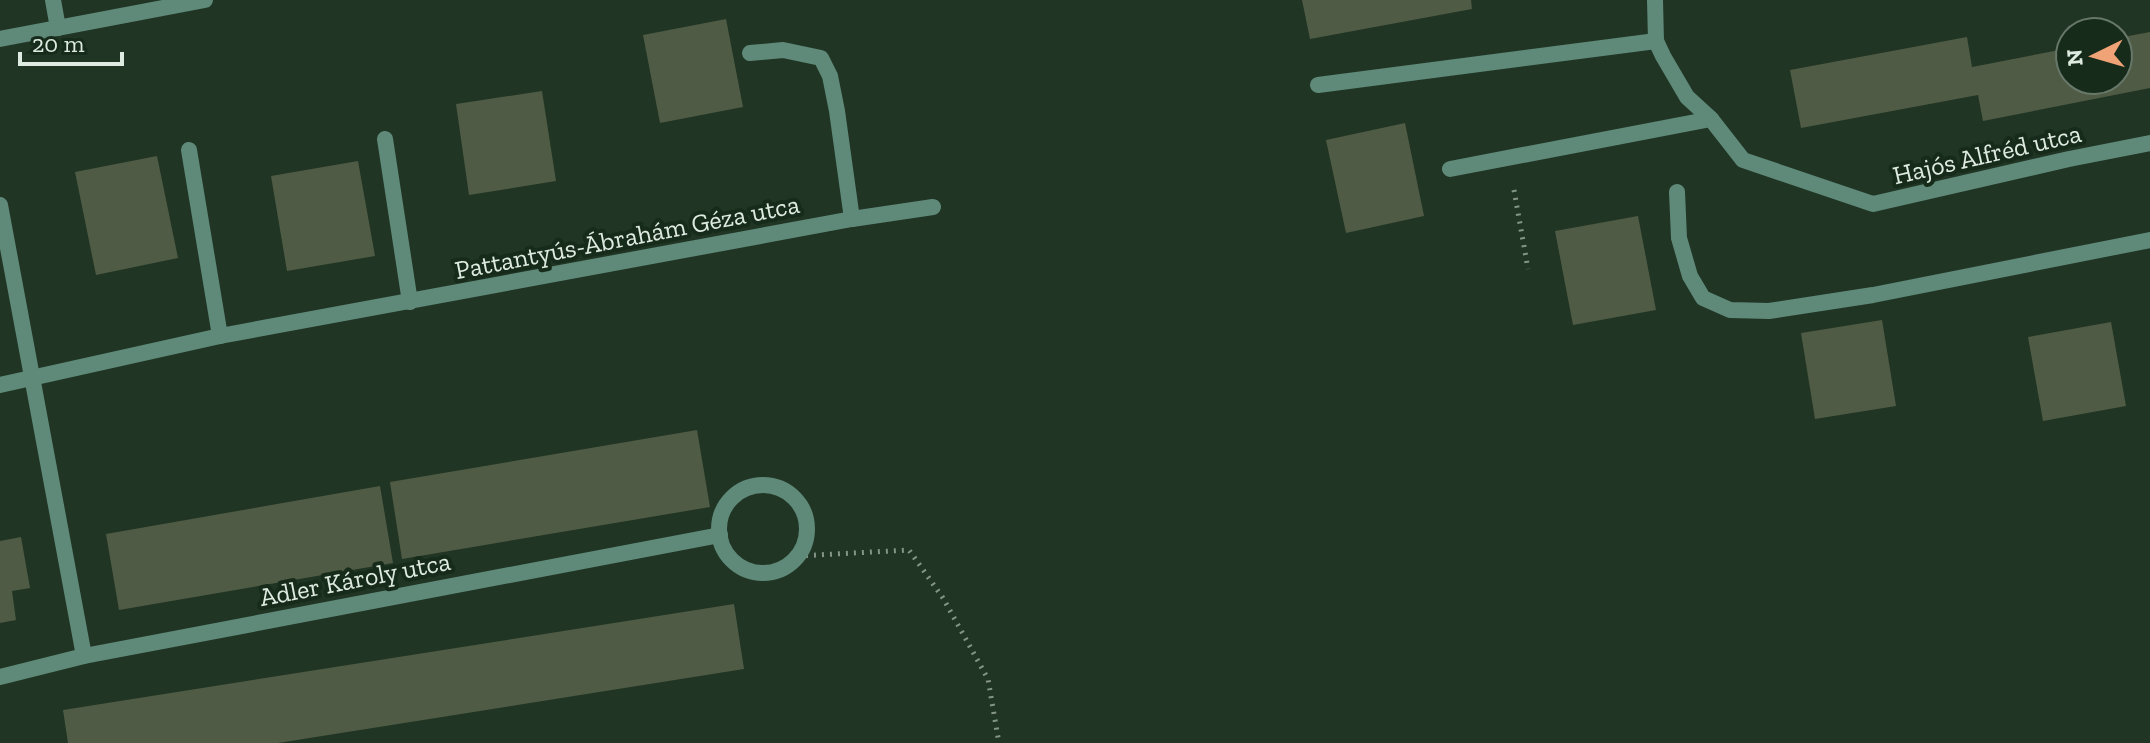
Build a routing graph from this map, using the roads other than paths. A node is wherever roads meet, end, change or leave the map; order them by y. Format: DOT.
graph roads {
  1 [pos="53,0"];
  2 [pos="205,0"];
  3 [pos="1655,0"];
  4 [pos="58,28"];
  5 [pos="0,39"];
  6 [pos="1656,41"];
  7 [pos="750,53"];
  8 [pos="1318,85"];
  9 [pos="1711,119"];
  10 [pos="385,139"];
  11 [pos="2150,143"];
  12 [pos="189,150"];
  13 [pos="1450,169"];
  14 [pos="1677,192"];
  15 [pos="0,205"];
  16 [pos="933,207"];
  17 [pos="852,219"];
  18 [pos="2150,240"];
  19 [pos="410,302"];
  20 [pos="220,336"];
  21 [pos="34,379"];
  22 [pos="0,385"];
  23 [pos="720,535"];
  24 [pos="84,656"];
  25 [pos="0,677"];
  1 -- 4 [label="street"];
  2 -- 4 [label="street"];
  3 -- 6 [label="street, Hajós Alfréd utca"];
  4 -- 5 [label="street"];
  6 -- 8 [label="street"];
  6 -- 9 [label="street, Hajós Alfréd utca"];
  7 -- 17 [label="street"];
  9 -- 11 [label="street, Hajós Alfréd utca"];
  9 -- 13 [label="street"];
  10 -- 19 [label="street"];
  12 -- 20 [label="street"];
  14 -- 18 [label="street"];
  15 -- 21 [label="street"];
  16 -- 17 [label="street, Pattantyús-Ábrahám Géza utca"];
  17 -- 19 [label="street, Pattantyús-Ábrahám Géza utca"];
  19 -- 20 [label="street, Pattantyús-Ábrahám Géza utca"];
  20 -- 21 [label="street, Pattantyús-Ábrahám Géza utca"];
  21 -- 22 [label="street, Pattantyús-Ábrahám Géza utca"];
  21 -- 24 [label="street"];
  23 -- 23 [label="street"];
  23 -- 24 [label="street, Adler Károly utca"];
  24 -- 25 [label="street, Adler Károly utca"];
}
